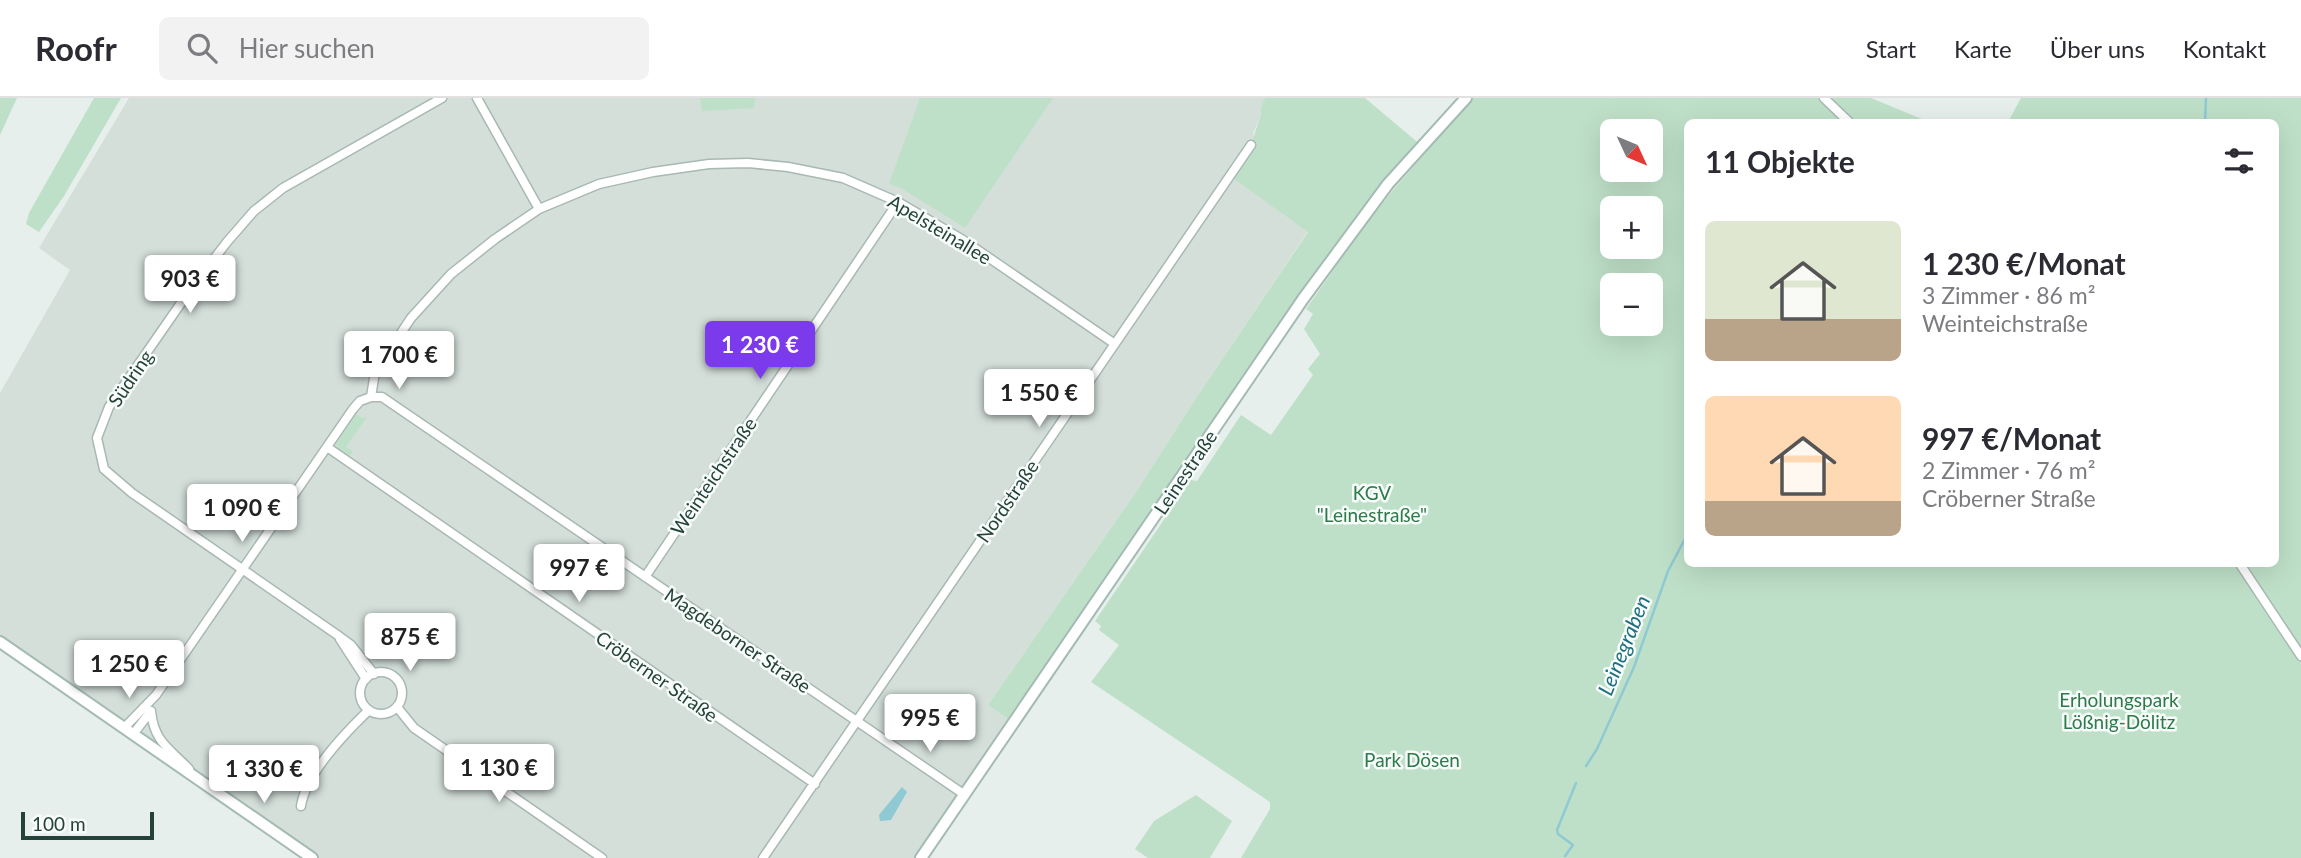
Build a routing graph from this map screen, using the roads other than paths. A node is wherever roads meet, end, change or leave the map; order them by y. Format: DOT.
graph roads {
  1 [pos="442,98"];
  2 [pos="477,98"];
  3 [pos="1466,98"];
  4 [pos="1824,98"];
  5 [pos="1846,119"];
  6 [pos="1251,145"];
  7 [pos="898,202"];
  8 [pos="539,209"];
  9 [pos="1115,344"];
  10 [pos="370,397"];
  11 [pos="327,447"];
  12 [pos="2242,567"];
  13 [pos="243,569"];
  14 [pos="645,577"];
  15 [pos="0,642"];
  16 [pos="2301,656"];
  17 [pos="370,676"];
  18 [pos="156,695"];
  19 [pos="397,707"];
  20 [pos="369,710"];
  21 [pos="151,711"];
  22 [pos="857,721"];
  23 [pos="130,730"];
  24 [pos="198,779"];
  25 [pos="815,784"];
  26 [pos="965,795"];
  27 [pos="301,806"];
  28 [pos="312,858"];
  29 [pos="602,858"];
  30 [pos="764,858"];
  31 [pos="921,858"];
  1 -- 13 [label="street, Südring"];
  2 -- 8 [label="street"];
  3 -- 26 [label="main road, Leinestraße"];
  4 -- 5 [label="street"];
  6 -- 9 [label="street, Nordstraße"];
  7 -- 8 [label="street, Apelsteinallee"];
  7 -- 9 [label="street, Apelsteinallee"];
  7 -- 14 [label="street, Weinteichstraße"];
  8 -- 10 [label="street, Apelsteinallee"];
  9 -- 22 [label="street, Nordstraße"];
  10 -- 11 [label="street, Apelsteinallee"];
  10 -- 14 [label="street, Magdeborner Straße"];
  11 -- 13 [label="street, Apelsteinallee"];
  11 -- 25 [label="street, Cröberner Straße"];
  12 -- 16 [label="street"];
  13 -- 17 [label="street, Südring"];
  13 -- 18 [label="street, Apelsteinallee"];
  14 -- 22 [label="street, Magdeborner Straße"];
  15 -- 23 [label="main road"];
  17 -- 19 [label="street"];
  17 -- 20 [label="street"];
  18 -- 21 [label="street, Apelsteinallee"];
  18 -- 23 [label="street, Apelsteinallee"];
  19 -- 20 [label="street"];
  19 -- 29 [label="street"];
  20 -- 27 [label="street"];
  21 -- 23 [label="street, Apelsteinallee"];
  21 -- 24 [label="street"];
  22 -- 25 [label="street, Nordstraße"];
  22 -- 26 [label="street, Magdeborner Straße"];
  23 -- 24 [label="main road"];
  24 -- 28 [label="main road"];
  25 -- 30 [label="street, Nordstraße"];
  26 -- 31 [label="main road, Leinestraße"];
}
